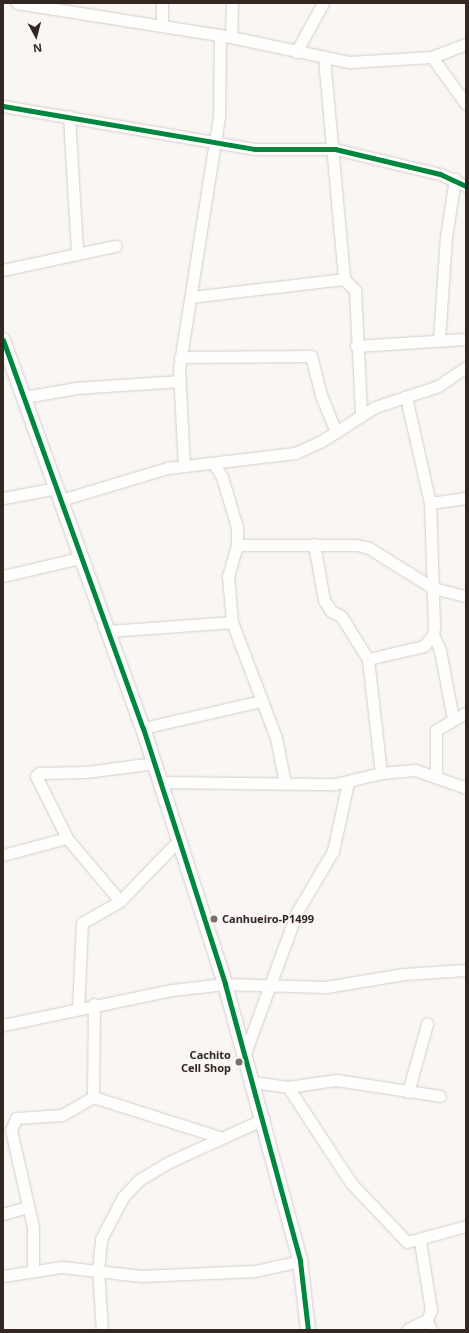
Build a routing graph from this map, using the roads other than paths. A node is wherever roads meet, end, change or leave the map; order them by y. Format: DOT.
graph roads {
  1 [pos="17,3"];
  2 [pos="162,3"];
  3 [pos="232,3"];
  4 [pos="323,3"];
  5 [pos="162,26"];
  6 [pos="226,36"];
  7 [pos="466,44"];
  8 [pos="296,52"];
  9 [pos="432,57"];
  10 [pos="324,58"];
  11 [pos="466,104"];
  12 [pos="3,106"];
  13 [pos="69,116"];
  14 [pos="215,142"];
  15 [pos="335,149"];
  16 [pos="455,179"];
  17 [pos="466,186"];
  18 [pos="114,246"];
  19 [pos="77,252"];
  20 [pos="3,270"];
  21 [pos="344,279"];
  22 [pos="191,297"];
  23 [pos="466,339"];
  24 [pos="3,340"];
  25 [pos="439,340"];
  26 [pos="356,346"];
  27 [pos="180,357"];
  28 [pos="466,367"];
  29 [pos="180,381"];
  30 [pos="25,397"];
  31 [pos="406,397"];
  32 [pos="361,414"];
  33 [pos="336,432"];
  34 [pos="214,464"];
  35 [pos="184,466"];
  36 [pos="59,494"];
  37 [pos="3,498"];
  38 [pos="466,498"];
  39 [pos="430,503"];
  40 [pos="314,544"];
  41 [pos="237,545"];
  42 [pos="79,558"];
  43 [pos="3,576"];
  44 [pos="433,588"];
  45 [pos="466,596"];
  46 [pos="232,622"];
  47 [pos="107,631"];
  48 [pos="433,635"];
  49 [pos="368,660"];
  50 [pos="261,701"];
  51 [pos="466,713"];
  52 [pos="453,720"];
  53 [pos="143,728"];
  54 [pos="154,763"];
  55 [pos="381,773"];
  56 [pos="436,775"];
  57 [pos="160,782"];
  58 [pos="285,783"];
  59 [pos="348,783"];
  60 [pos="466,788"];
  61 [pos="68,838"];
  62 [pos="179,840"];
  63 [pos="3,855"];
  64 [pos="120,901"];
  65 [pos="466,970"];
  66 [pos="225,984"];
  67 [pos="269,984"];
  68 [pos="94,1004"];
  69 [pos="78,1009"];
  70 [pos="427,1024"];
  71 [pos="3,1025"];
  72 [pos="245,1053"];
  73 [pos="254,1082"];
  74 [pos="288,1087"];
  75 [pos="408,1092"];
  76 [pos="440,1096"];
  77 [pos="93,1097"];
  78 [pos="264,1119"];
  79 [pos="7,1129"];
  80 [pos="219,1137"];
  81 [pos="28,1207"];
  82 [pos="3,1214"];
  83 [pos="466,1226"];
  84 [pos="420,1241"];
  85 [pos="300,1260"];
  86 [pos="98,1270"];
  87 [pos="33,1271"];
  88 [pos="3,1276"];
  89 [pos="429,1325"];
  90 [pos="102,1330"];
  91 [pos="308,1330"];
  92 [pos="406,1330"];
  1 -- 5 [label="street"];
  2 -- 5 [label="street"];
  3 -- 6 [label="street"];
  4 -- 8 [label="street"];
  5 -- 6 [label="street"];
  6 -- 8 [label="street"];
  6 -- 14 [label="street"];
  7 -- 9 [label="street"];
  8 -- 10 [label="street"];
  9 -- 10 [label="street"];
  9 -- 11 [label="street"];
  10 -- 15 [label="street"];
  12 -- 13 [label="street"];
  13 -- 14 [label="street"];
  13 -- 19 [label="street"];
  14 -- 15 [label="street"];
  14 -- 22 [label="street"];
  15 -- 16 [label="street"];
  15 -- 21 [label="street"];
  16 -- 17 [label="street"];
  16 -- 25 [label="street"];
  18 -- 19 [label="street"];
  19 -- 20 [label="street"];
  21 -- 22 [label="street"];
  21 -- 26 [label="street"];
  22 -- 27 [label="street"];
  23 -- 25 [label="street"];
  24 -- 30 [label="street"];
  25 -- 26 [label="street"];
  26 -- 32 [label="street"];
  27 -- 29 [label="street"];
  27 -- 33 [label="street"];
  28 -- 31 [label="street"];
  29 -- 30 [label="street"];
  29 -- 35 [label="street"];
  30 -- 36 [label="street"];
  31 -- 32 [label="street"];
  31 -- 39 [label="street"];
  32 -- 33 [label="street"];
  33 -- 34 [label="street"];
  34 -- 35 [label="street"];
  34 -- 41 [label="street"];
  35 -- 36 [label="street"];
  36 -- 37 [label="street"];
  36 -- 42 [label="street"];
  38 -- 39 [label="street"];
  39 -- 44 [label="street"];
  40 -- 41 [label="street"];
  40 -- 44 [label="street"];
  40 -- 49 [label="street"];
  41 -- 46 [label="street"];
  42 -- 43 [label="street"];
  42 -- 47 [label="street"];
  44 -- 45 [label="street"];
  44 -- 48 [label="street"];
  46 -- 47 [label="street"];
  46 -- 50 [label="street"];
  47 -- 53 [label="street"];
  48 -- 49 [label="street"];
  48 -- 52 [label="street"];
  49 -- 55 [label="street"];
  50 -- 53 [label="street"];
  50 -- 58 [label="street"];
  51 -- 52 [label="street"];
  52 -- 56 [label="street"];
  53 -- 54 [label="street"];
  54 -- 57 [label="street"];
  54 -- 61 [label="street"];
  55 -- 56 [label="street"];
  55 -- 59 [label="street"];
  56 -- 60 [label="street"];
  57 -- 58 [label="street"];
  57 -- 62 [label="street"];
  58 -- 59 [label="street"];
  59 -- 67 [label="street"];
  61 -- 63 [label="street"];
  61 -- 64 [label="street"];
  62 -- 64 [label="street"];
  62 -- 66 [label="street"];
  64 -- 69 [label="street"];
  65 -- 67 [label="street"];
  66 -- 67 [label="street"];
  66 -- 68 [label="street"];
  66 -- 72 [label="street"];
  67 -- 72 [label="street"];
  68 -- 69 [label="street"];
  68 -- 77 [label="street"];
  69 -- 71 [label="street"];
  70 -- 75 [label="street"];
  72 -- 73 [label="street"];
  73 -- 74 [label="street"];
  73 -- 78 [label="street"];
  74 -- 75 [label="street"];
  74 -- 84 [label="street"];
  75 -- 76 [label="street"];
  77 -- 79 [label="street"];
  77 -- 80 [label="street"];
  78 -- 80 [label="street"];
  78 -- 85 [label="street"];
  79 -- 81 [label="street"];
  80 -- 86 [label="street"];
  81 -- 82 [label="street"];
  81 -- 87 [label="street"];
  83 -- 84 [label="street"];
  84 -- 89 [label="street"];
  85 -- 86 [label="street"];
  85 -- 91 [label="street"];
  86 -- 87 [label="street"];
  86 -- 90 [label="street"];
  87 -- 88 [label="street"];
  89 -- 92 [label="street"];
}
